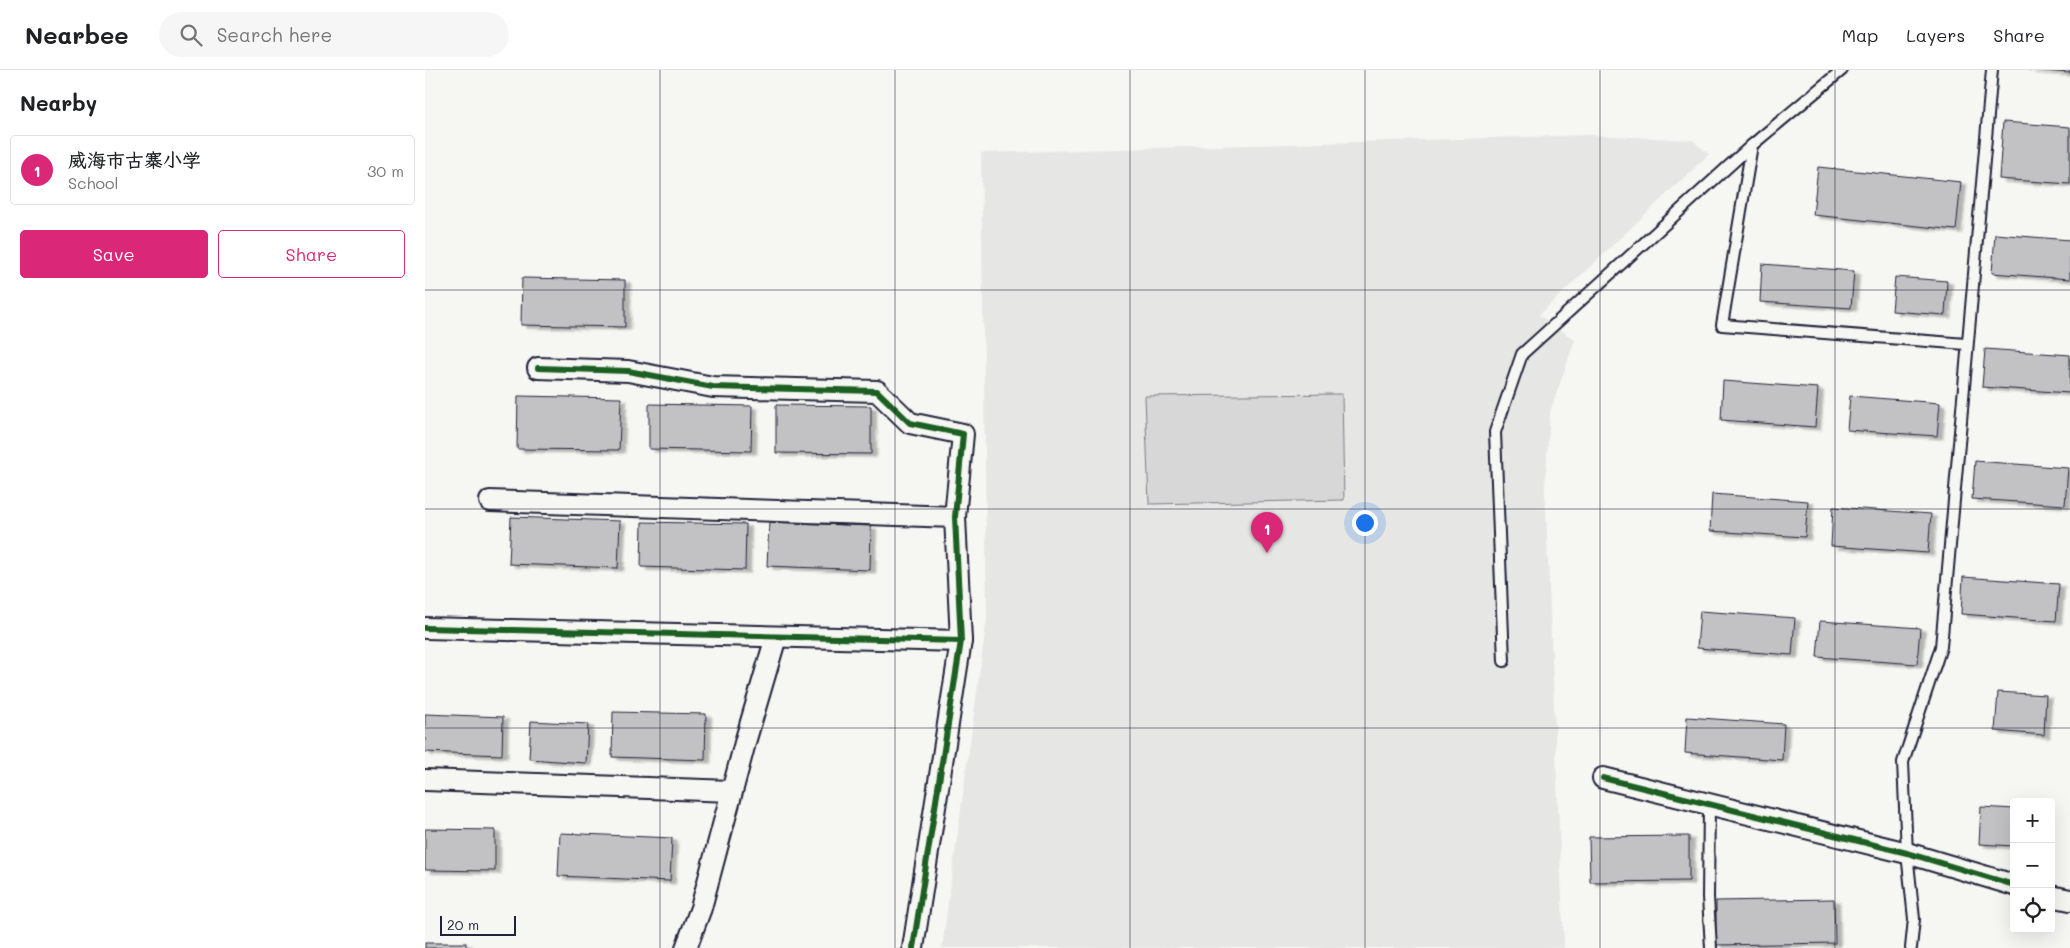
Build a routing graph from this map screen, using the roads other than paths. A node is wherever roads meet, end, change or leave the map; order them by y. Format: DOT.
graph roads {
  1 [pos="1842,70"];
  2 [pos="1992,70"];
  3 [pos="1752,145"];
  4 [pos="1966,344"];
  5 [pos="538,368"];
  6 [pos="490,501"];
  7 [pos="955,517"];
  8 [pos="425,628"];
  9 [pos="776,637"];
  10 [pos="961,641"];
  11 [pos="1503,661"];
  12 [pos="1603,778"];
  13 [pos="425,780"];
  14 [pos="732,791"];
  15 [pos="1709,804"];
  16 [pos="1907,853"];
  17 [pos="2010,884"];
  18 [pos="2055,897"];
  19 [pos="2070,900"];
  20 [pos="686,948"];
  21 [pos="913,948"];
  22 [pos="1711,948"];
  23 [pos="1911,948"];
  1 -- 3 [label="lane"];
  2 -- 4 [label="lane"];
  3 -- 4 [label="lane"];
  3 -- 11 [label="lane"];
  4 -- 16 [label="lane"];
  5 -- 7 [label="street"];
  6 -- 7 [label="street"];
  7 -- 10 [label="street"];
  8 -- 9 [label="street"];
  9 -- 10 [label="street"];
  9 -- 14 [label="street"];
  10 -- 21 [label="street"];
  12 -- 15 [label="street"];
  13 -- 14 [label="street"];
  14 -- 20 [label="street"];
  15 -- 16 [label="street"];
  15 -- 22 [label="lane"];
  16 -- 17 [label="street"];
  16 -- 23 [label="lane"];
  18 -- 19 [label="street"];
}
